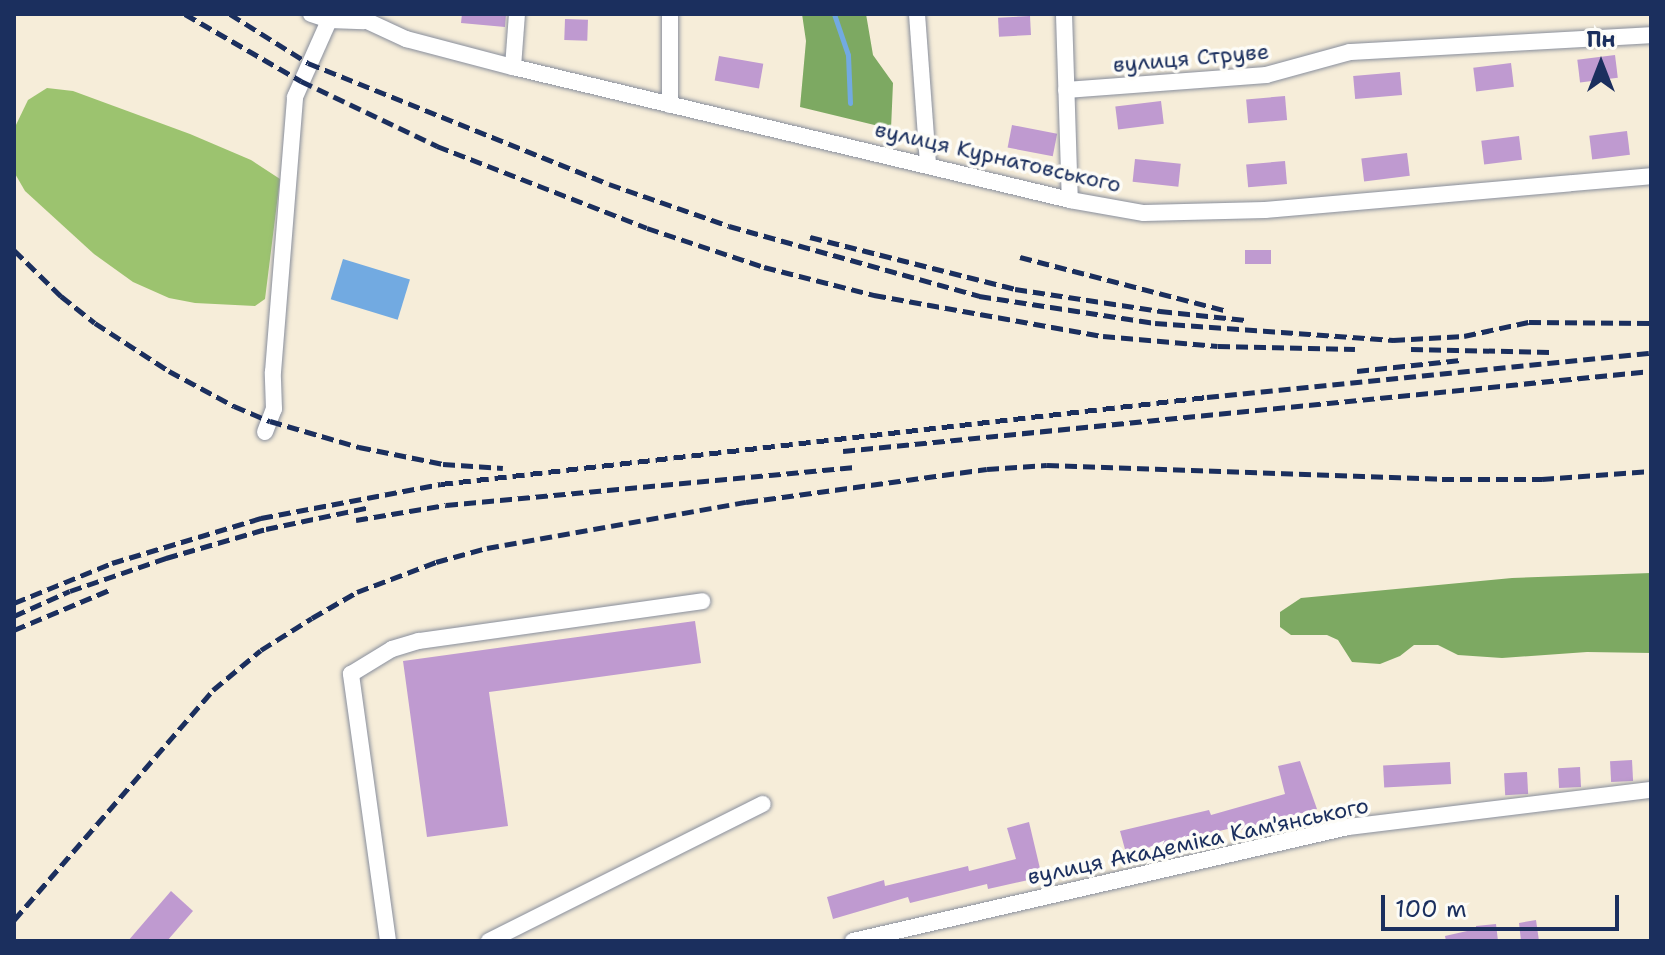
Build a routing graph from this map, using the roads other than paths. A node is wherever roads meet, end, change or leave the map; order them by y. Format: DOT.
graph roads {
  1 [pos="311,14"];
  2 [pos="517,14"];
  3 [pos="670,14"];
  4 [pos="917,14"];
  5 [pos="1064,14"];
  6 [pos="330,17"];
  7 [pos="358,18"];
  8 [pos="1651,35"];
  9 [pos="513,67"];
  10 [pos="1066,90"];
  11 [pos="670,105"];
  12 [pos="928,163"];
  13 [pos="1651,176"];
  14 [pos="1070,200"];
  15 [pos="265,432"];
  16 [pos="702,601"];
  17 [pos="1651,790"];
  18 [pos="763,804"];
  19 [pos="388,941"];
  20 [pos="489,941"];
  21 [pos="853,941"];
  1 -- 6 [label="street"];
  2 -- 9 [label="street"];
  3 -- 11 [label="street"];
  4 -- 12 [label="street"];
  5 -- 10 [label="street"];
  6 -- 7 [label="street"];
  6 -- 15 [label="street"];
  7 -- 9 [label="street, вулиця Курнатовського"];
  8 -- 10 [label="street, вулиця Струве"];
  9 -- 11 [label="street, вулиця Курнатовського"];
  10 -- 14 [label="street"];
  11 -- 12 [label="street, вулиця Курнатовського"];
  12 -- 14 [label="street, вулиця Курнатовського"];
  13 -- 14 [label="street, вулиця Курнатовського"];
  16 -- 19 [label="street"];
  17 -- 21 [label="street, вулиця Академіка Кам'янського"];
  18 -- 20 [label="street"];
}
